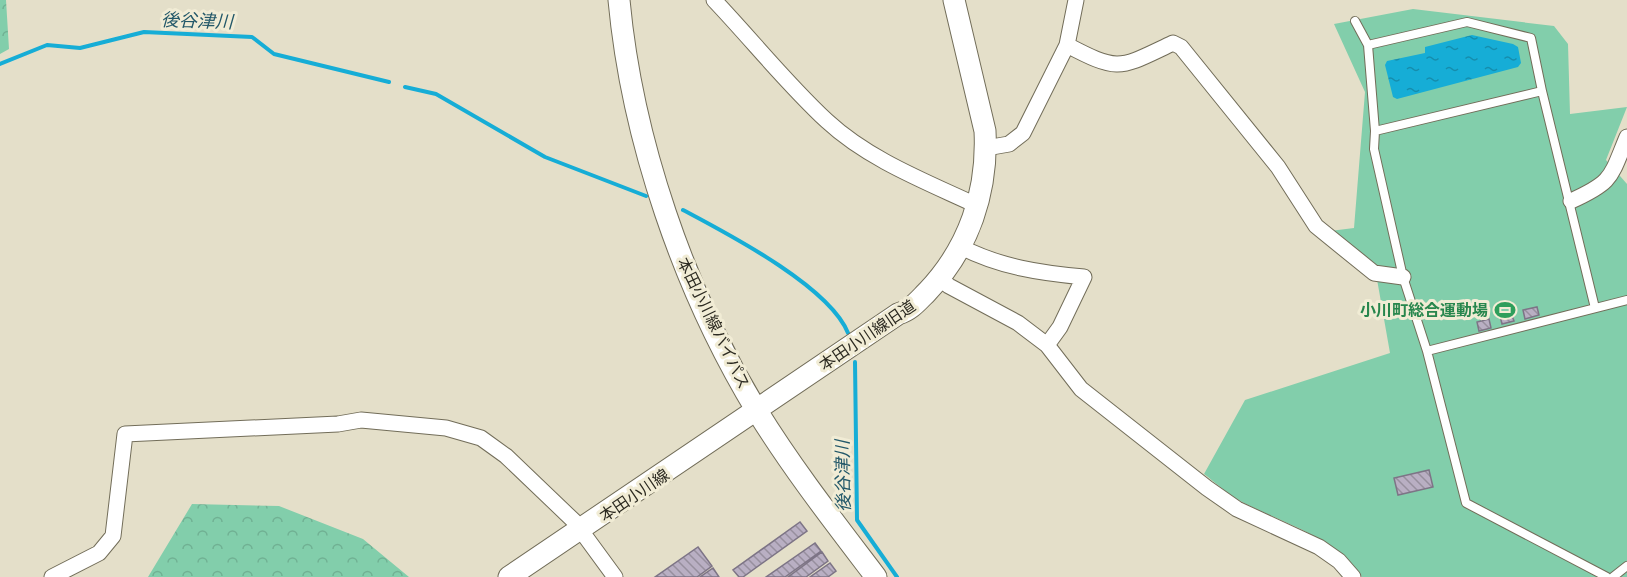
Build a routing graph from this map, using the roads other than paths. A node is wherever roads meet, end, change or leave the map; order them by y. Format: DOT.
graph roads {
  1 [pos="619,0"];
  2 [pos="714,0"];
  3 [pos="954,0"];
  4 [pos="1076,0"];
  5 [pos="1354,21"];
  6 [pos="1067,45"];
  7 [pos="1368,45"];
  8 [pos="1542,91"];
  9 [pos="1375,131"];
  10 [pos="1627,137"];
  11 [pos="986,148"];
  12 [pos="1571,201"];
  13 [pos="978,206"];
  14 [pos="960,248"];
  15 [pos="1402,277"];
  16 [pos="940,279"];
  17 [pos="1627,300"];
  18 [pos="1595,308"];
  19 [pos="1047,345"];
  20 [pos="1426,351"];
  21 [pos="757,411"];
  22 [pos="582,530"];
  23 [pos="1627,566"];
  24 [pos="52,577"];
  25 [pos="509,577"];
  26 [pos="615,577"];
  27 [pos="876,577"];
  28 [pos="1353,577"];
  29 [pos="1607,577"];
  30 [pos="1613,577"];
  1 -- 21 [label="main road, 本田小川線バイパス"];
  2 -- 13 [label="street"];
  3 -- 11 [label="main road, 本田小川線旧道"];
  4 -- 6 [label="street"];
  5 -- 7 [label="lane"];
  6 -- 11 [label="street"];
  6 -- 15 [label="street"];
  7 -- 8 [label="lane"];
  7 -- 9 [label="lane"];
  8 -- 9 [label="lane"];
  8 -- 12 [label="lane"];
  9 -- 15 [label="lane"];
  10 -- 12 [label="street"];
  11 -- 13 [label="main road, 本田小川線旧道"];
  12 -- 18 [label="lane"];
  13 -- 14 [label="main road, 本田小川線旧道"];
  14 -- 16 [label="main road, 本田小川線旧道"];
  14 -- 19 [label="street"];
  15 -- 20 [label="lane"];
  16 -- 19 [label="street"];
  16 -- 21 [label="main road, 本田小川線旧道"];
  17 -- 18 [label="lane"];
  18 -- 20 [label="lane"];
  19 -- 28 [label="street"];
  20 -- 29 [label="lane"];
  21 -- 22 [label="main road, 本田小川線"];
  21 -- 27 [label="main road, 本田小川線バイパス"];
  22 -- 24 [label="street"];
  22 -- 25 [label="main road, 本田小川線"];
  22 -- 26 [label="street"];
  23 -- 30 [label="lane"];
}
